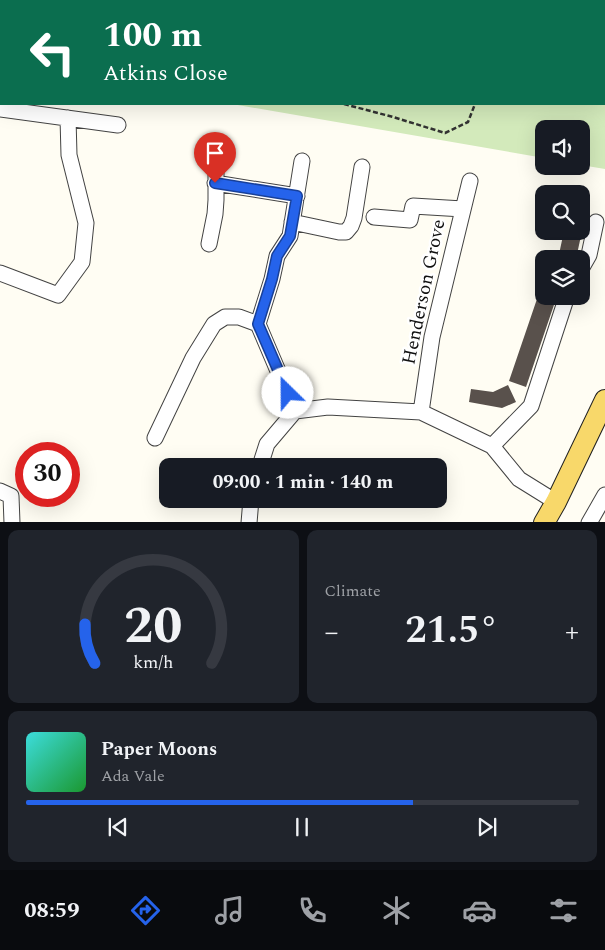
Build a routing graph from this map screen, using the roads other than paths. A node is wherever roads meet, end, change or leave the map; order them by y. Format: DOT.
graph roads {
  1 [pos="0,108"];
  2 [pos="68,118"];
  3 [pos="118,125"];
  4 [pos="216,156"];
  5 [pos="302,161"];
  6 [pos="362,167"];
  7 [pos="470,180"];
  8 [pos="215,183"];
  9 [pos="297,196"];
  10 [pos="463,209"];
  11 [pos="374,217"];
  12 [pos="292,222"];
  13 [pos="596,222"];
  14 [pos="209,244"];
  15 [pos="590,250"];
  16 [pos="0,273"];
  17 [pos="565,305"];
  18 [pos="258,324"];
  19 [pos="605,400"];
  20 [pos="295,411"];
  21 [pos="421,412"];
  22 [pos="155,438"];
  23 [pos="492,446"];
  24 [pos="263,458"];
  25 [pos="0,491"];
  26 [pos="605,495"];
  27 [pos="556,502"];
  28 [pos="251,508"];
  29 [pos="12,522"];
  30 [pos="249,522"];
  31 [pos="544,522"];
  32 [pos="589,522"];
  1 -- 2 [label="street"];
  2 -- 3 [label="street"];
  2 -- 16 [label="street"];
  4 -- 8 [label="street"];
  5 -- 9 [label="street"];
  6 -- 12 [label="street"];
  7 -- 10 [label="street, Henderson Grove"];
  8 -- 9 [label="street"];
  8 -- 14 [label="street"];
  9 -- 12 [label="street"];
  10 -- 11 [label="street"];
  10 -- 21 [label="street, Henderson Grove"];
  12 -- 18 [label="street"];
  13 -- 15 [label="street"];
  17 -- 23 [label="street"];
  18 -- 20 [label="street"];
  18 -- 22 [label="street"];
  19 -- 27 [label="main road"];
  20 -- 21 [label="street"];
  20 -- 24 [label="street"];
  21 -- 23 [label="street"];
  23 -- 27 [label="street"];
  25 -- 29 [label="street"];
  26 -- 32 [label="street"];
  27 -- 31 [label="main road"];
  28 -- 30 [label="street"];
}
